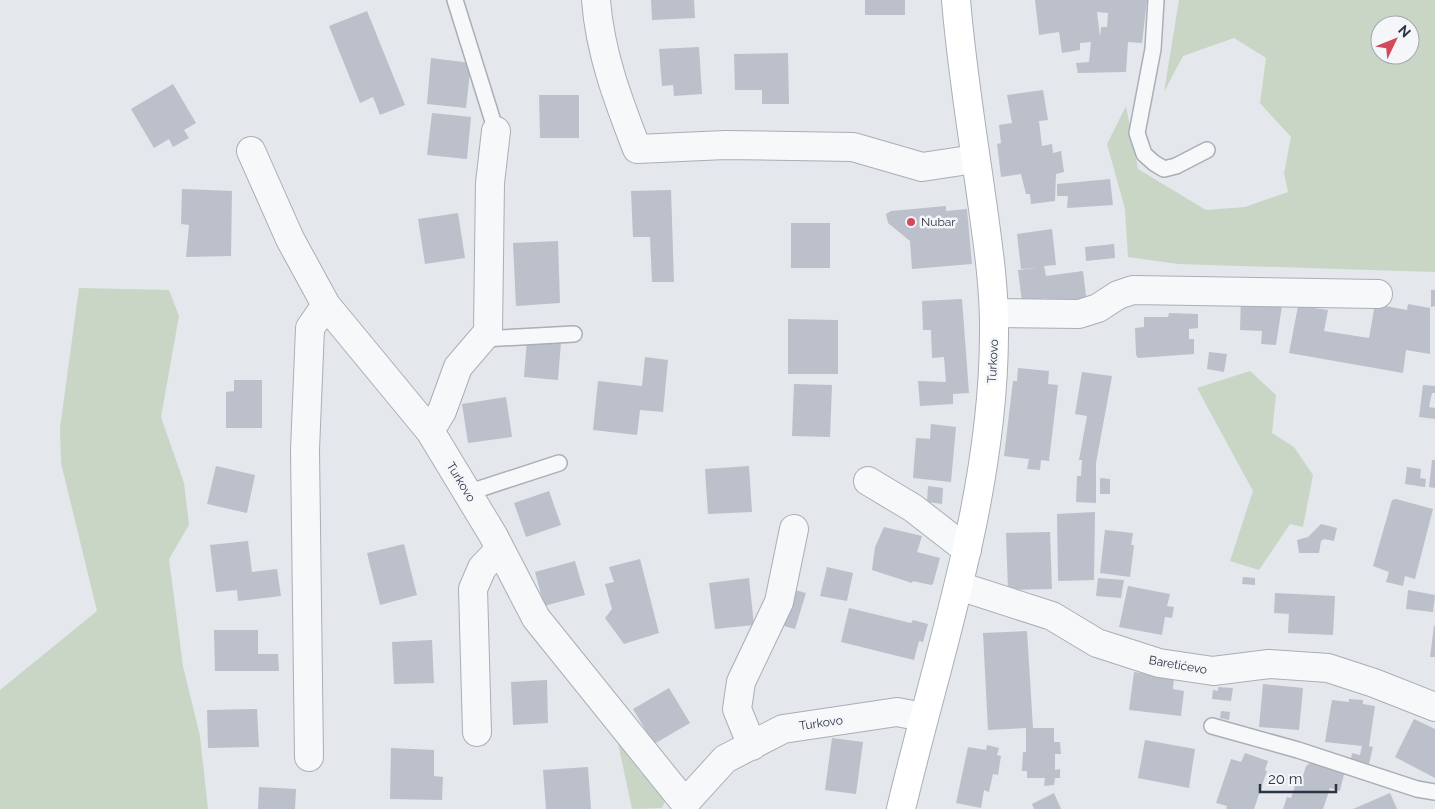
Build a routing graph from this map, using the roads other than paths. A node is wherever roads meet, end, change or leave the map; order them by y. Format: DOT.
graph roads {
  1 [pos="455,0"];
  2 [pos="596,0"];
  3 [pos="956,0"];
  4 [pos="1156,0"];
  5 [pos="496,131"];
  6 [pos="1208,150"];
  7 [pos="251,151"];
  8 [pos="975,158"];
  9 [pos="1378,294"];
  10 [pos="326,305"];
  11 [pos="994,313"];
  12 [pos="574,334"];
  13 [pos="483,339"];
  14 [pos="430,431"];
  15 [pos="559,463"];
  16 [pos="868,481"];
  17 [pos="468,493"];
  18 [pos="794,529"];
  19 [pos="500,549"];
  20 [pos="967,550"];
  21 [pos="959,586"];
  22 [pos="1435,707"];
  23 [pos="923,717"];
  24 [pos="1212,726"];
  25 [pos="477,732"];
  26 [pos="752,746"];
  27 [pos="309,756"];
  28 [pos="1435,792"];
  29 [pos="685,807"];
  30 [pos="901,809"];
  1 -- 5 [label="lane"];
  2 -- 8 [label="street"];
  3 -- 8 [label="main road, Turkovo"];
  4 -- 6 [label="lane"];
  5 -- 13 [label="street"];
  7 -- 10 [label="street, Turkovo"];
  8 -- 11 [label="main road, Turkovo"];
  9 -- 11 [label="street"];
  10 -- 14 [label="street, Turkovo"];
  10 -- 27 [label="street"];
  11 -- 20 [label="main road, Turkovo"];
  12 -- 13 [label="lane"];
  13 -- 14 [label="street"];
  14 -- 17 [label="street, Turkovo"];
  15 -- 17 [label="lane"];
  16 -- 20 [label="street"];
  17 -- 19 [label="street, Turkovo"];
  18 -- 26 [label="street"];
  19 -- 25 [label="street"];
  19 -- 29 [label="street, Turkovo"];
  20 -- 21 [label="main road, Turkovo"];
  21 -- 22 [label="street, Baretićevo"];
  21 -- 23 [label="main road, Turkovo"];
  23 -- 26 [label="street, Turkovo"];
  23 -- 30 [label="main road, Turkovo"];
  24 -- 28 [label="lane"];
  26 -- 29 [label="street, Turkovo"];
}
